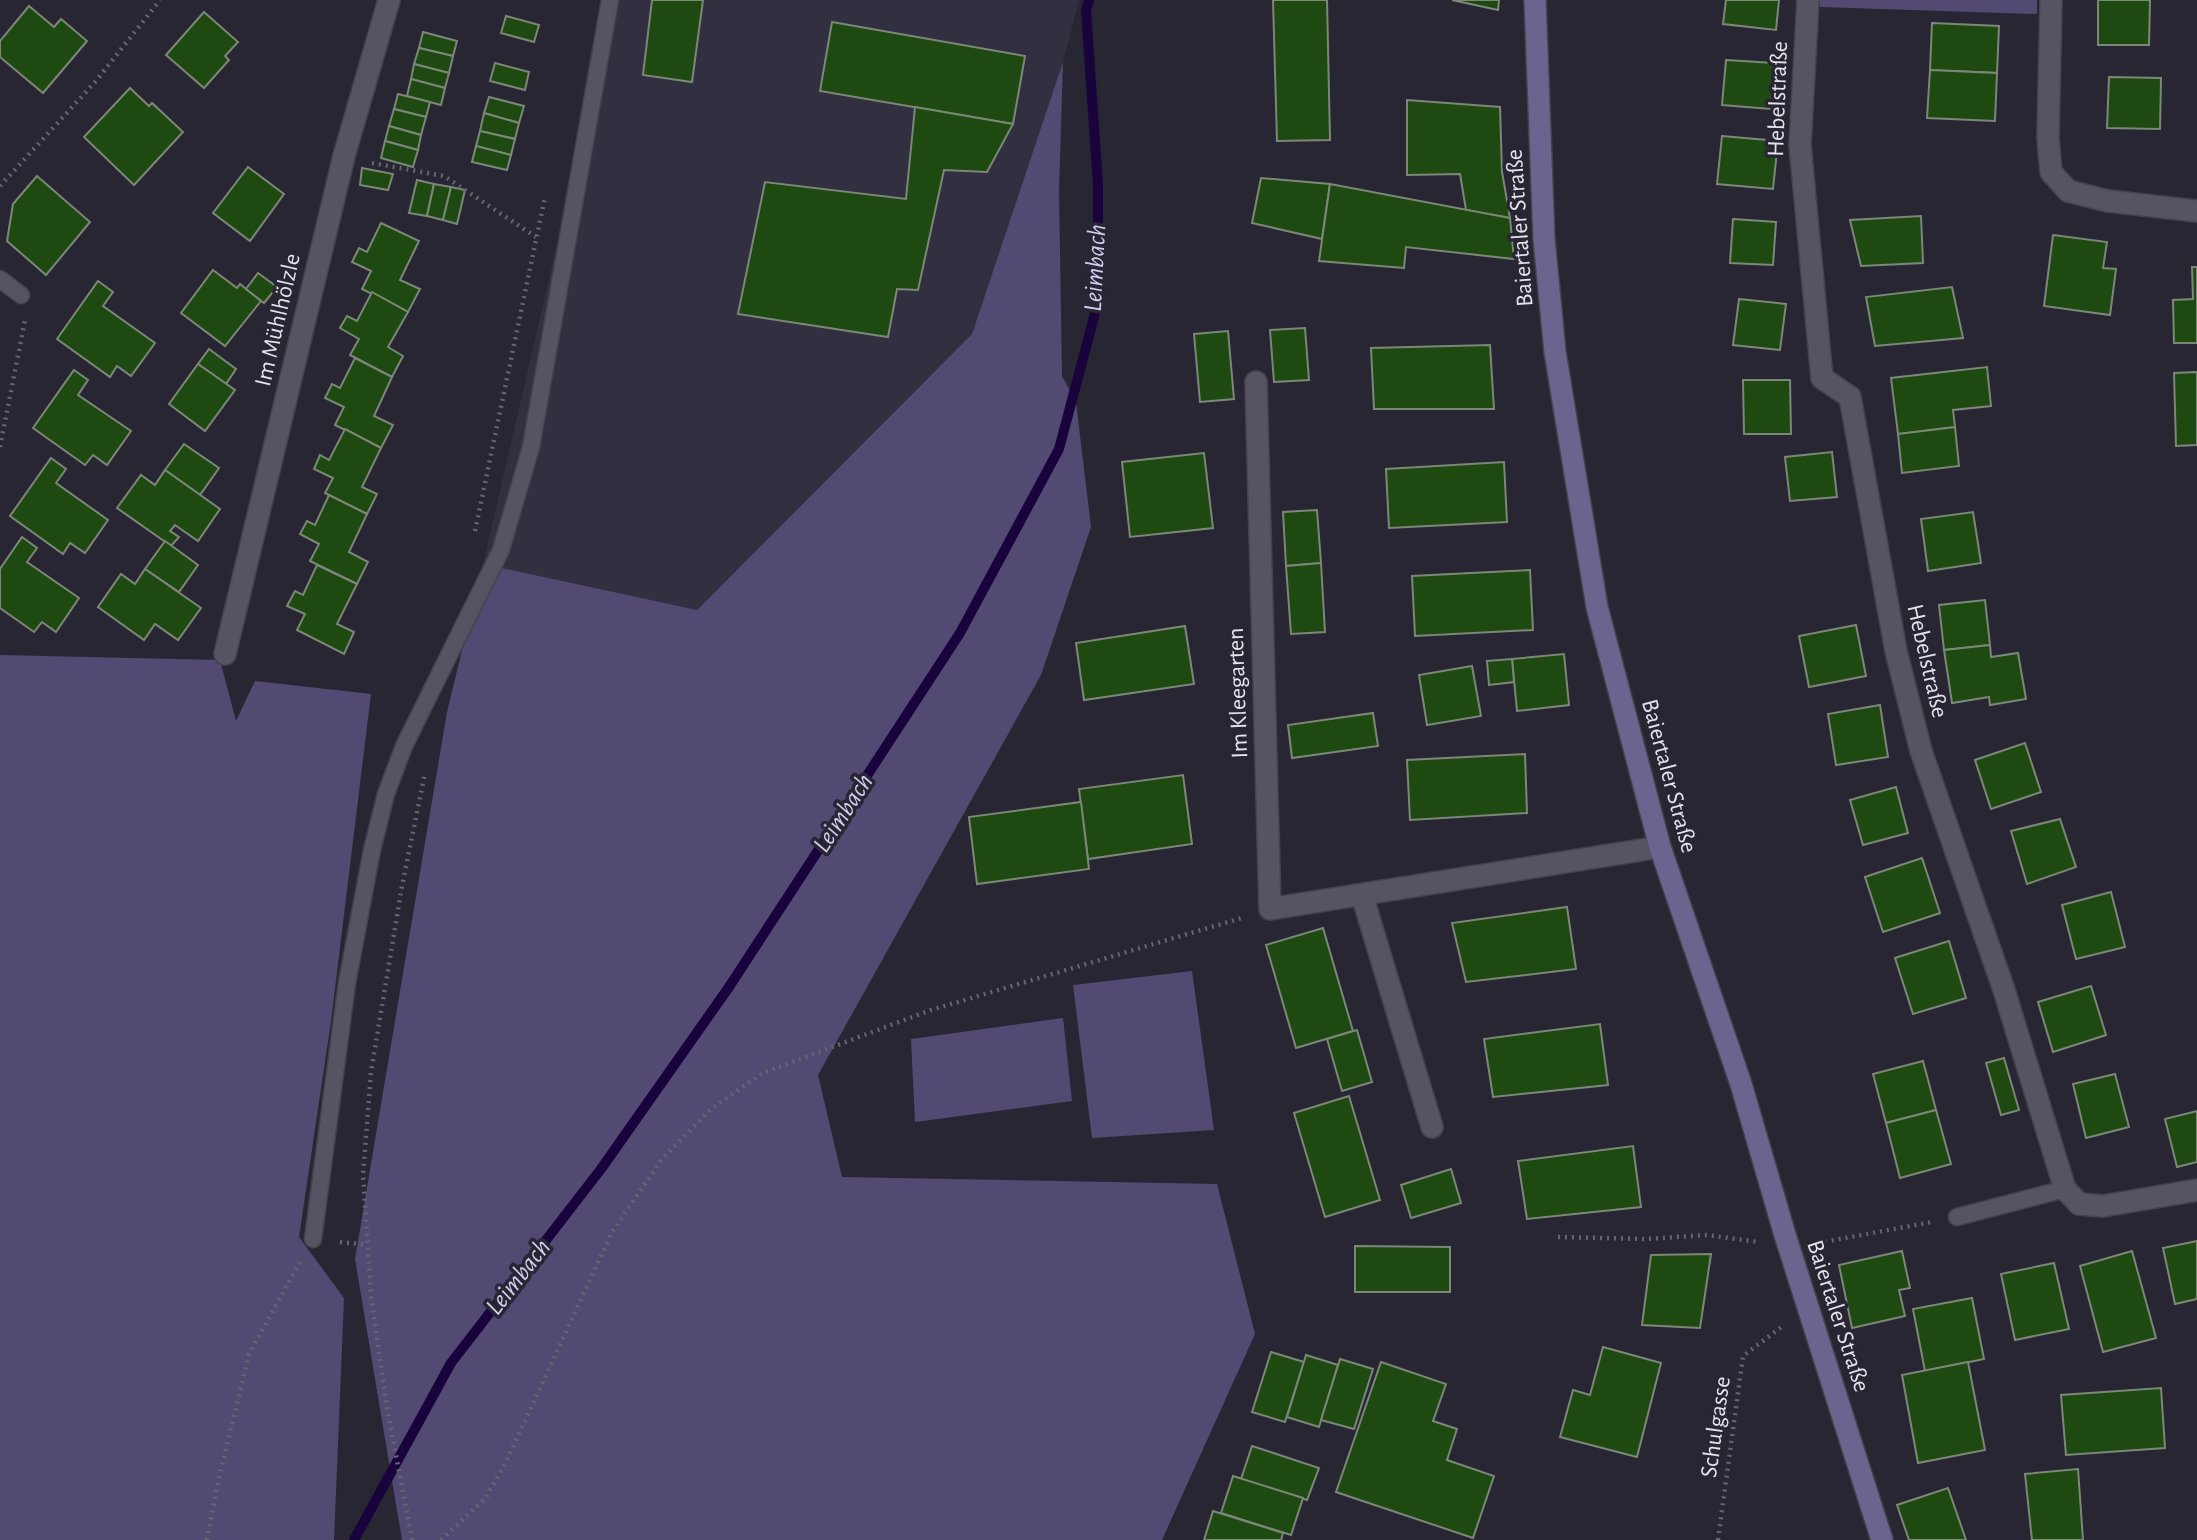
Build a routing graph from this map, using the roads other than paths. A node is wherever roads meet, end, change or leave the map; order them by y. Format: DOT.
graph roads {
  1 [pos="389,0"];
  2 [pos="610,0"];
  3 [pos="1535,0"];
  4 [pos="1808,0"];
  5 [pos="2051,0"];
  6 [pos="2197,211"];
  7 [pos="0,279"];
  8 [pos="21,295"];
  9 [pos="1256,382"];
  10 [pos="225,654"];
  11 [pos="1660,847"];
  12 [pos="1362,895"];
  13 [pos="1432,1127"];
  14 [pos="2065,1189"];
  15 [pos="2197,1190"];
  16 [pos="1957,1217"];
  17 [pos="313,1239"];
  18 [pos="1882,1540"];
  1 -- 10 [label="street, Im Mühlhölzle"];
  2 -- 17 [label="lane"];
  3 -- 11 [label="main road, Baiertaler Straße"];
  4 -- 14 [label="street, Hebelstraße"];
  5 -- 6 [label="street"];
  7 -- 8 [label="lane"];
  9 -- 12 [label="street, Im Kleegarten"];
  11 -- 12 [label="street"];
  11 -- 18 [label="main road, Baiertaler Straße"];
  12 -- 13 [label="street"];
  14 -- 15 [label="street"];
  14 -- 16 [label="lane"];
}
